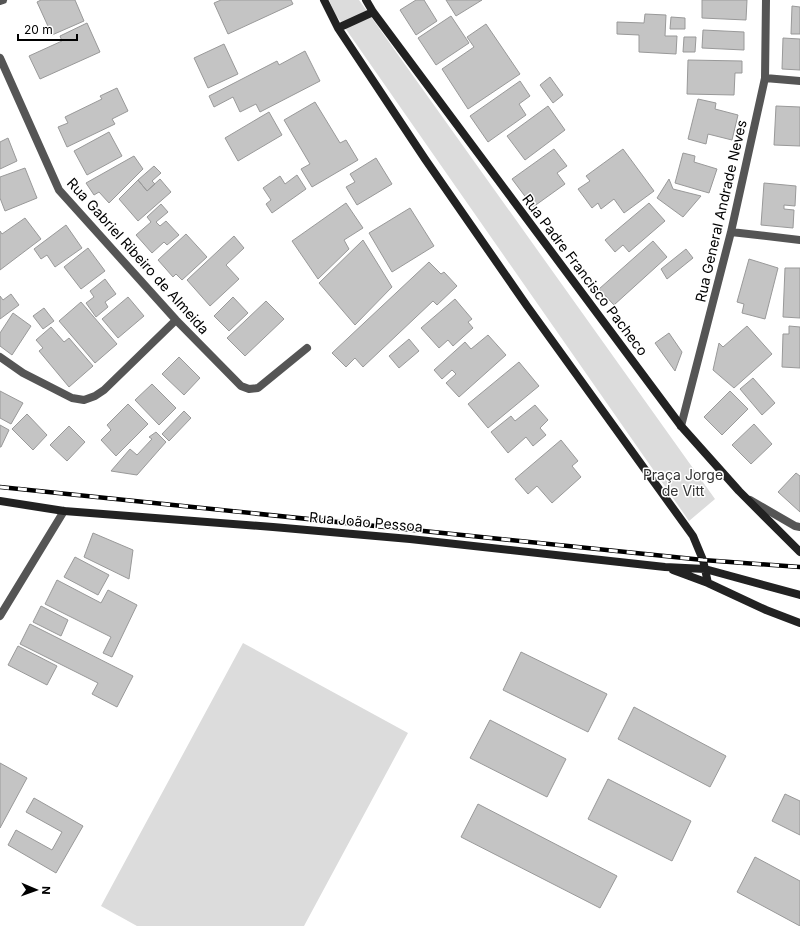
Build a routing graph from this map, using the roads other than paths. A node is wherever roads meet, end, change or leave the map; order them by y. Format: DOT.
graph roads {
  1 [pos="3,0"];
  2 [pos="324,0"];
  3 [pos="366,0"];
  4 [pos="766,0"];
  5 [pos="0,2"];
  6 [pos="373,12"];
  7 [pos="338,28"];
  8 [pos="0,58"];
  9 [pos="765,78"];
  10 [pos="800,81"];
  11 [pos="731,232"];
  12 [pos="800,240"];
  13 [pos="176,320"];
  14 [pos="308,348"];
  15 [pos="0,356"];
  16 [pos="681,426"];
  17 [pos="744,497"];
  18 [pos="0,501"];
  19 [pos="64,511"];
  20 [pos="800,527"];
  21 [pos="800,552"];
  22 [pos="665,567"];
  23 [pos="705,569"];
  24 [pos="708,583"];
  25 [pos="800,594"];
  26 [pos="0,616"];
  27 [pos="800,623"];
  1 -- 5 [label="street"];
  2 -- 7 [label="main road"];
  3 -- 6 [label="main road, Rua Padre Francisco Pacheco"];
  4 -- 9 [label="street, Rua General Andrade Neves"];
  6 -- 7 [label="main road"];
  6 -- 16 [label="main road, Rua Padre Francisco Pacheco"];
  7 -- 23 [label="main road"];
  8 -- 13 [label="street, Rua Gabriel Ribeiro de Almeida"];
  9 -- 10 [label="street"];
  9 -- 11 [label="street, Rua General Andrade Neves"];
  11 -- 12 [label="street"];
  11 -- 16 [label="street, Rua General Andrade Neves"];
  13 -- 14 [label="street, Rua Gabriel Ribeiro de Almeida"];
  13 -- 15 [label="street"];
  16 -- 17 [label="main road, Rua Padre Francisco Pacheco"];
  17 -- 20 [label="street"];
  17 -- 21 [label="main road, Rua Padre Francisco Pacheco"];
  18 -- 19 [label="main road, Rua João Pessoa"];
  19 -- 22 [label="main road, Rua João Pessoa"];
  19 -- 26 [label="street"];
  22 -- 23 [label="main road, Rua João Pessoa"];
  22 -- 24 [label="main road, Rua João Pessoa"];
  23 -- 24 [label="main road"];
  23 -- 25 [label="main road"];
  24 -- 27 [label="main road"];
}
